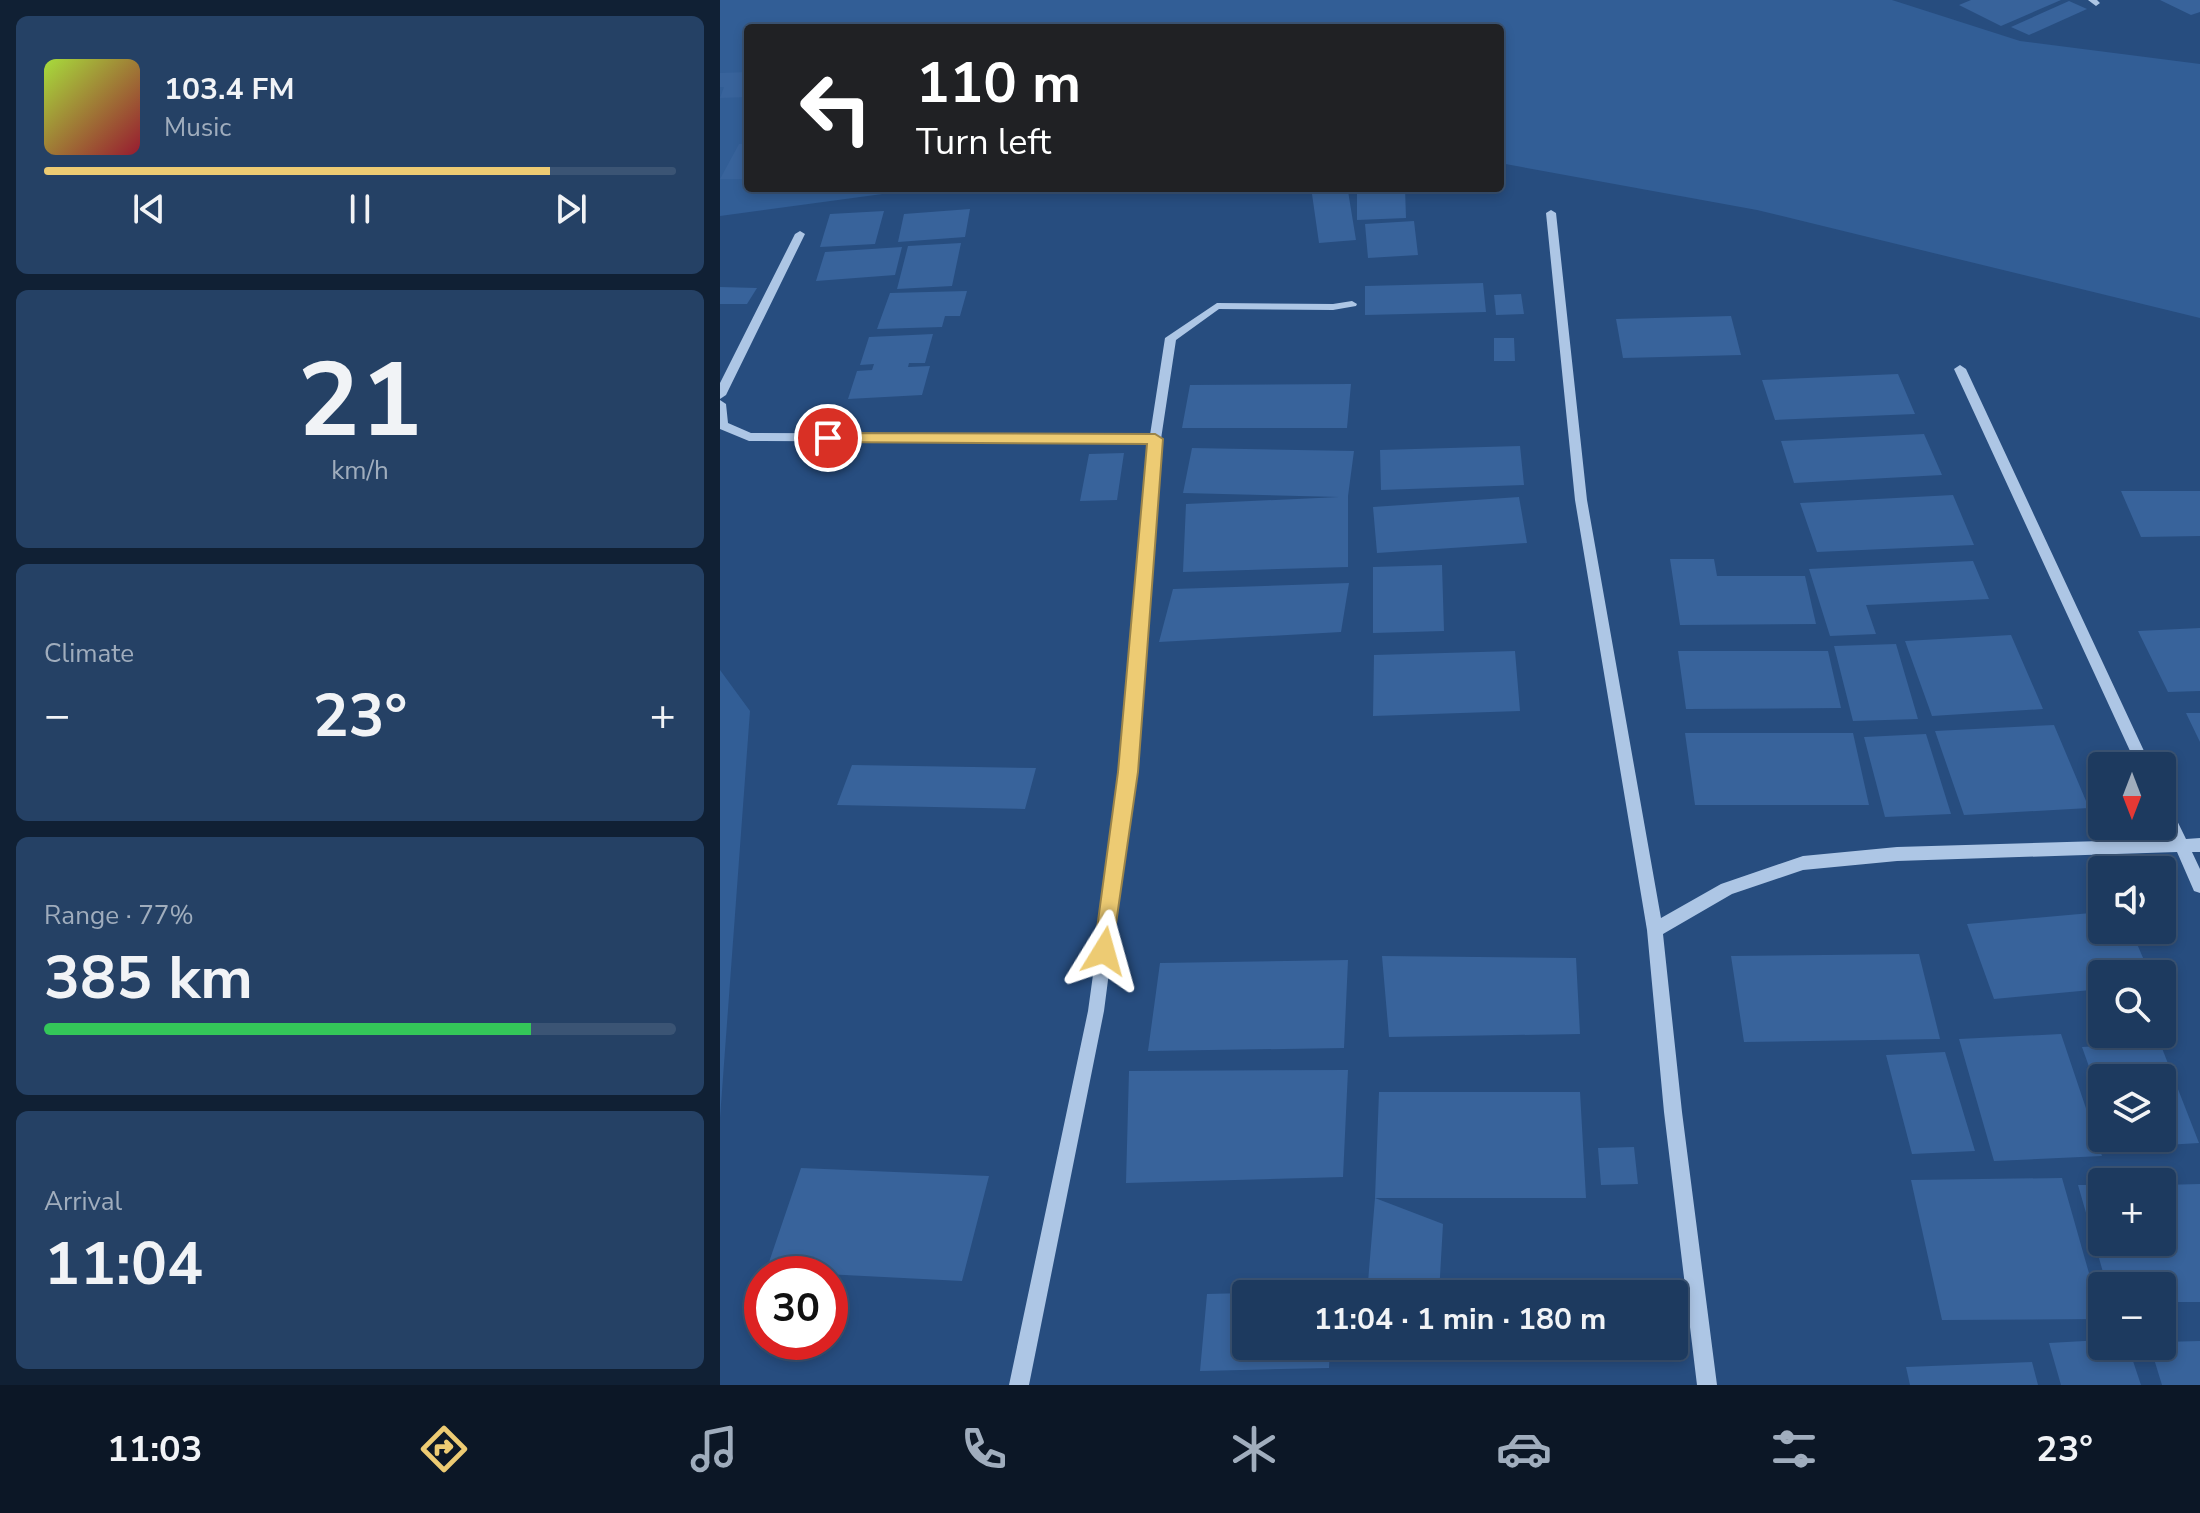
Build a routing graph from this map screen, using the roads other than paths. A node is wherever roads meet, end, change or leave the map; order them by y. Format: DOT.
graph roads {
  1 [pos="1551,213"];
  2 [pos="800,234"];
  3 [pos="1352,304"];
  4 [pos="1960,369"];
  5 [pos="720,395"];
  6 [pos="720,404"];
  7 [pos="1155,439"];
  8 [pos="2138,752"];
  9 [pos="2176,833"];
  10 [pos="2200,845"];
  11 [pos="2182,846"];
  12 [pos="2200,886"];
  13 [pos="1655,930"];
  14 [pos="1019,1385"];
  15 [pos="1707,1385"];
  1 -- 13 [label="street"];
  2 -- 5 [label="street"];
  3 -- 7 [label="street"];
  4 -- 8 [label="street"];
  6 -- 7 [label="street"];
  7 -- 14 [label="street"];
  9 -- 11 [label="street"];
  10 -- 11 [label="street"];
  11 -- 12 [label="street"];
  11 -- 13 [label="street"];
  13 -- 15 [label="street"];
}
